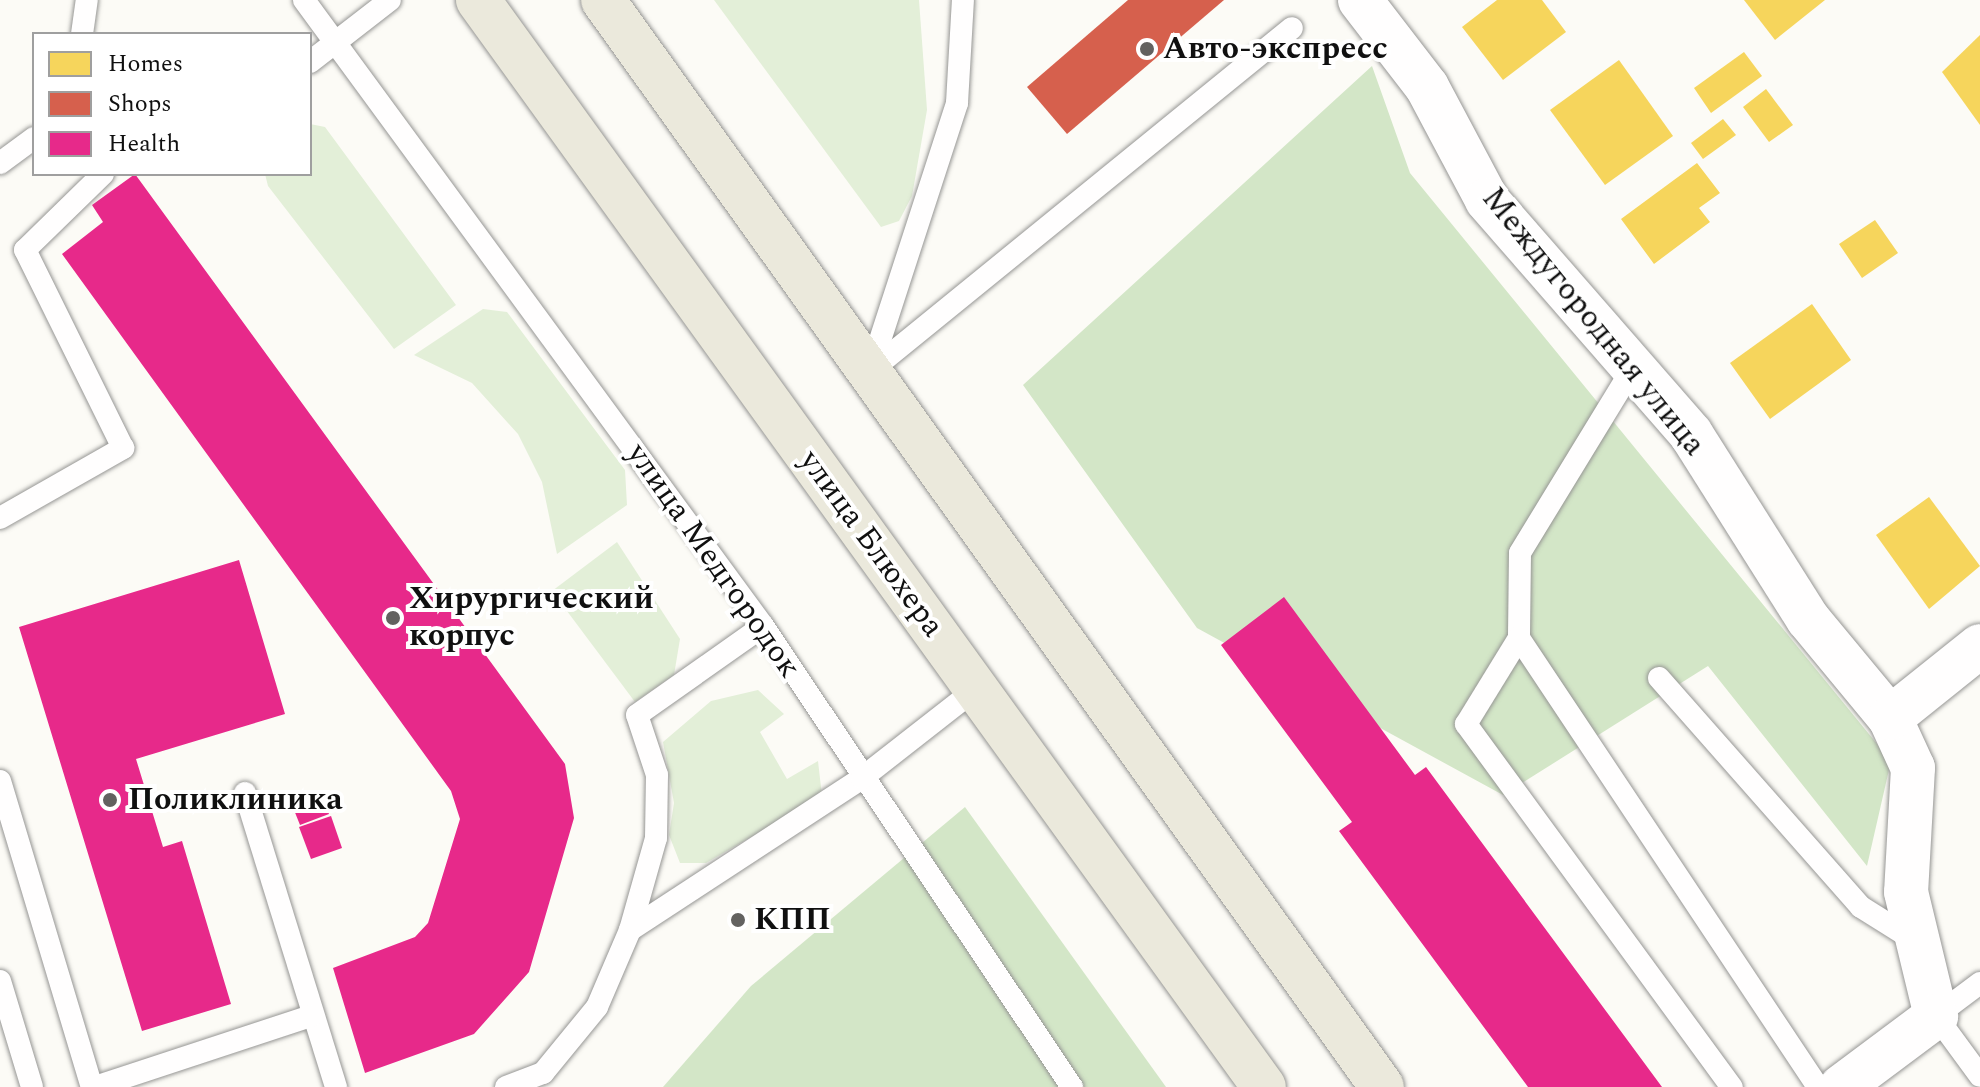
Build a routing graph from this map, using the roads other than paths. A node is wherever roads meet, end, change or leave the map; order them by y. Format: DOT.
graph roads {
  1 [pos="87,0"];
  2 [pos="304,0"];
  3 [pos="390,0"];
  4 [pos="478,0"];
  5 [pos="603,0"];
  6 [pos="963,0"];
  7 [pos="1360,0"];
  8 [pos="1292,28"];
  9 [pos="82,32"];
  10 [pos="338,46"];
  11 [pos="312,61"];
  12 [pos="32,139"];
  13 [pos="0,163"];
  14 [pos="101,176"];
  15 [pos="1631,371"];
  16 [pos="869,372"];
  17 [pos="0,518"];
  18 [pos="763,626"];
  19 [pos="1519,638"];
  20 [pos="1980,646"];
  21 [pos="1659,678"];
  22 [pos="976,689"];
  23 [pos="1890,718"];
  24 [pos="862,778"];
  25 [pos="0,781"];
  26 [pos="245,793"];
  27 [pos="630,930"];
  28 [pos="1912,939"];
  29 [pos="0,981"];
  30 [pos="1980,983"];
  31 [pos="311,1016"];
  32 [pos="1936,1016"];
  33 [pos="1980,1076"];
  34 [pos="32,1087"];
  35 [pos="93,1087"];
  36 [pos="336,1087"];
  37 [pos="506,1087"];
  38 [pos="1072,1087"];
  39 [pos="1264,1087"];
  40 [pos="1382,1087"];
  41 [pos="1732,1087"];
  42 [pos="1818,1087"];
  43 [pos="1841,1087"];
  1 -- 9 [label="lane"];
  2 -- 10 [label="lane, улица Медгородок"];
  3 -- 10 [label="lane"];
  4 -- 22 [label="main road, улица Блюхера"];
  5 -- 16 [label="main road"];
  6 -- 16 [label="lane"];
  7 -- 15 [label="street, Междугородная улица"];
  8 -- 16 [label="lane"];
  10 -- 11 [label="lane"];
  10 -- 18 [label="lane, улица Медгородок"];
  12 -- 13 [label="lane"];
  14 -- 17 [label="lane"];
  15 -- 19 [label="lane"];
  15 -- 23 [label="street, Междугородная улица"];
  16 -- 40 [label="main road"];
  18 -- 24 [label="lane, улица Медгородок"];
  18 -- 27 [label="lane"];
  19 -- 41 [label="lane"];
  19 -- 42 [label="lane"];
  20 -- 23 [label="street"];
  21 -- 28 [label="lane"];
  22 -- 24 [label="lane"];
  22 -- 39 [label="main road, улица Блюхера"];
  23 -- 28 [label="street, Междугородная улица"];
  24 -- 27 [label="lane"];
  24 -- 38 [label="lane, улица Медгородок"];
  25 -- 35 [label="lane"];
  26 -- 31 [label="lane"];
  27 -- 37 [label="lane"];
  28 -- 32 [label="street, Междугородная улица"];
  29 -- 34 [label="lane"];
  30 -- 32 [label="lane"];
  31 -- 35 [label="lane"];
  31 -- 36 [label="lane"];
  32 -- 33 [label="lane"];
  32 -- 43 [label="street"];
}
